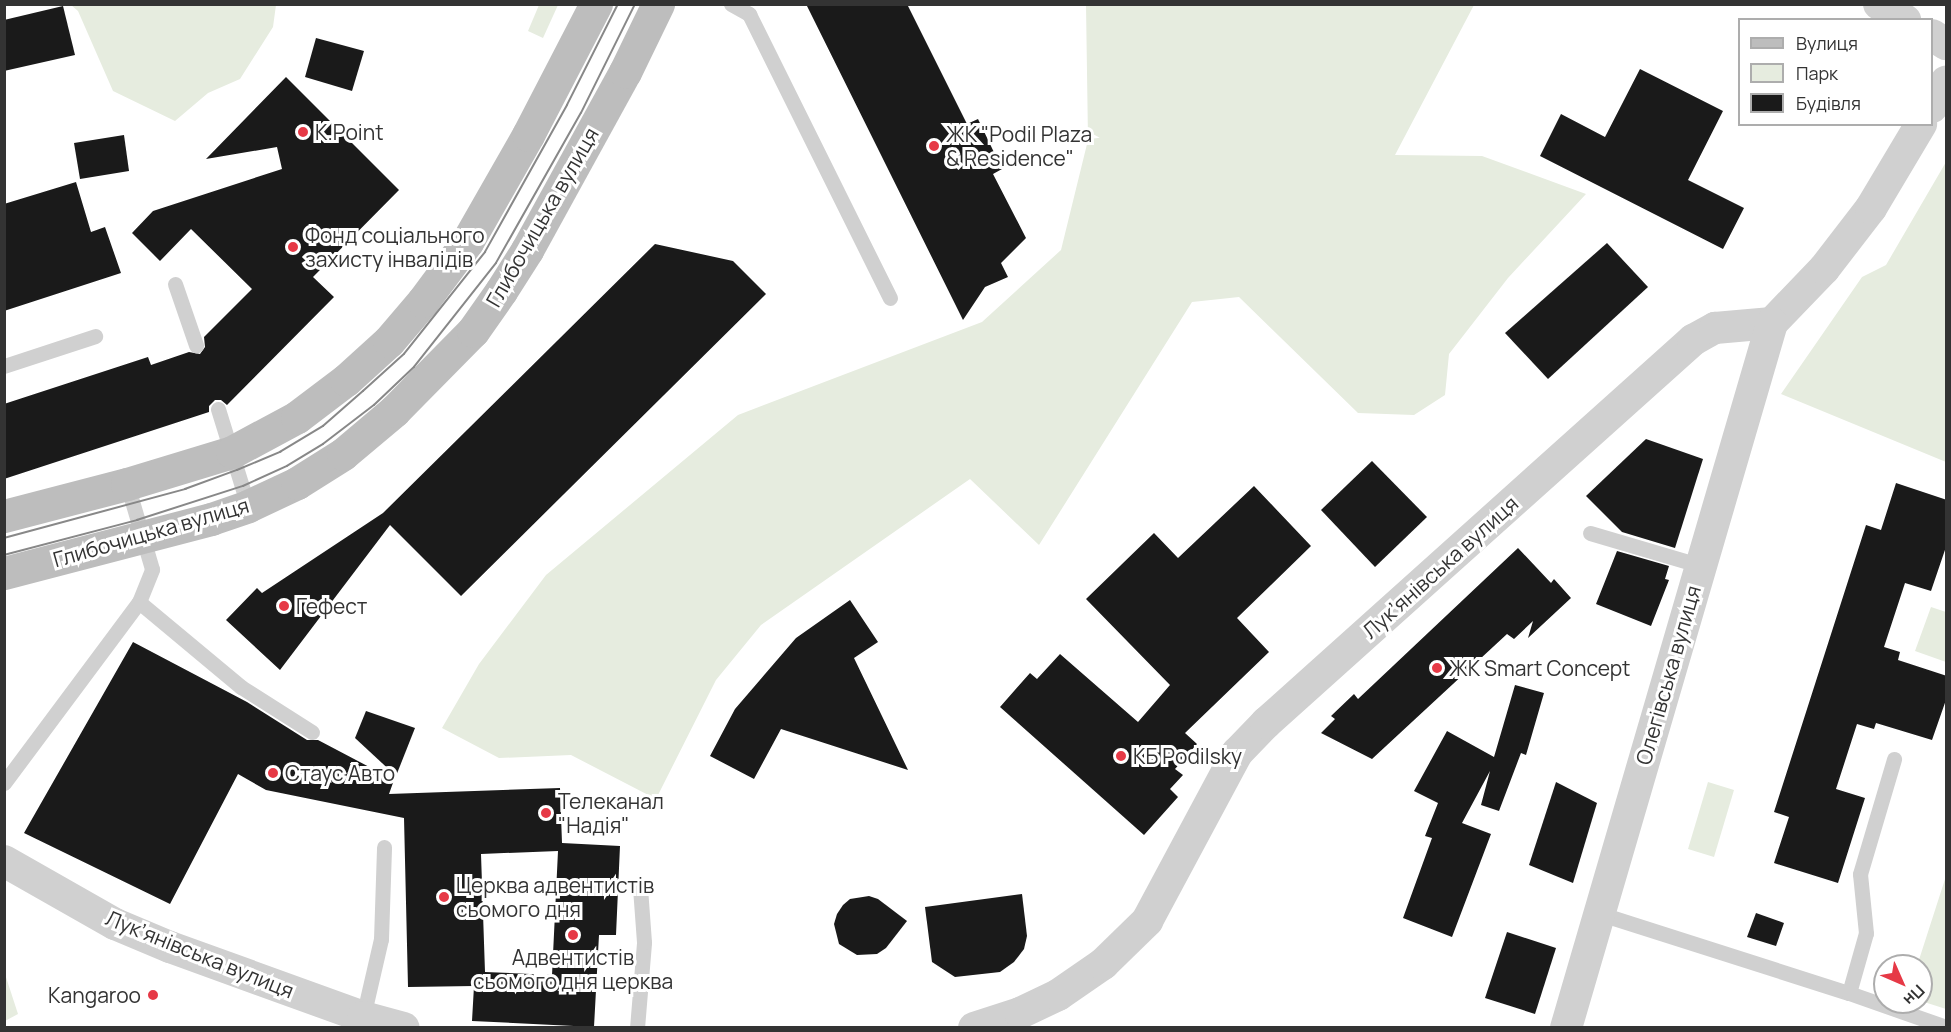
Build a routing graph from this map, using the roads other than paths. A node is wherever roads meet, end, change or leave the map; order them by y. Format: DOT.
graph roads {
  1 [pos="596,4"];
  2 [pos="657,4"];
  3 [pos="731,4"];
  4 [pos="1879,4"];
  5 [pos="752,9"];
  6 [pos="1902,18"];
  7 [pos="1933,36"];
  8 [pos="1947,44"];
  9 [pos="1947,82"];
  10 [pos="1933,105"];
  11 [pos="1920,126"];
  12 [pos="175,284"];
  13 [pos="890,298"];
  14 [pos="1772,323"];
  15 [pos="95,336"];
  16 [pos="196,345"];
  17 [pos="4,366"];
  18 [pos="218,409"];
  19 [pos="232,452"];
  20 [pos="127,484"];
  21 [pos="248,506"];
  22 [pos="4,516"];
  23 [pos="1590,533"];
  24 [pos="142,537"];
  25 [pos="1699,566"];
  26 [pos="4,573"];
  27 [pos="140,602"];
  28 [pos="312,732"];
  29 [pos="1894,759"];
  30 [pos="4,783"];
  31 [pos="384,848"];
  32 [pos="4,861"];
  33 [pos="640,887"];
  34 [pos="1601,914"];
  35 [pos="1849,993"];
  36 [pos="363,1017"];
  37 [pos="1947,1027"];
  38 [pos="404,1028"];
  39 [pos="637,1028"];
  40 [pos="974,1028"];
  41 [pos="1566,1028"];
  1 -- 19 [label="main road"];
  2 -- 21 [label="main road, Глибочицька вулиця"];
  3 -- 5 [label="lane"];
  4 -- 6 [label="street"];
  5 -- 13 [label="lane"];
  7 -- 8 [label="street"];
  9 -- 10 [label="street"];
  11 -- 14 [label="street"];
  12 -- 16 [label="lane"];
  14 -- 25 [label="street, Олегівська вулиця"];
  14 -- 40 [label="street, Лукʼянівська вулиця"];
  15 -- 17 [label="lane"];
  18 -- 19 [label="lane"];
  19 -- 20 [label="main road"];
  19 -- 21 [label="lane"];
  20 -- 22 [label="main road"];
  20 -- 24 [label="lane"];
  21 -- 24 [label="main road, Глибочицька вулиця"];
  23 -- 25 [label="lane"];
  24 -- 26 [label="main road, Глибочицька вулиця"];
  24 -- 27 [label="lane"];
  25 -- 34 [label="street, Олегівська вулиця"];
  27 -- 28 [label="lane"];
  27 -- 30 [label="lane"];
  29 -- 35 [label="lane"];
  31 -- 36 [label="lane"];
  32 -- 36 [label="street, Лукʼянівська вулиця"];
  33 -- 39 [label="lane"];
  34 -- 35 [label="lane"];
  34 -- 41 [label="street, Олегівська вулиця"];
  35 -- 37 [label="lane"];
  36 -- 38 [label="street, Лукʼянівська вулиця"];
}
